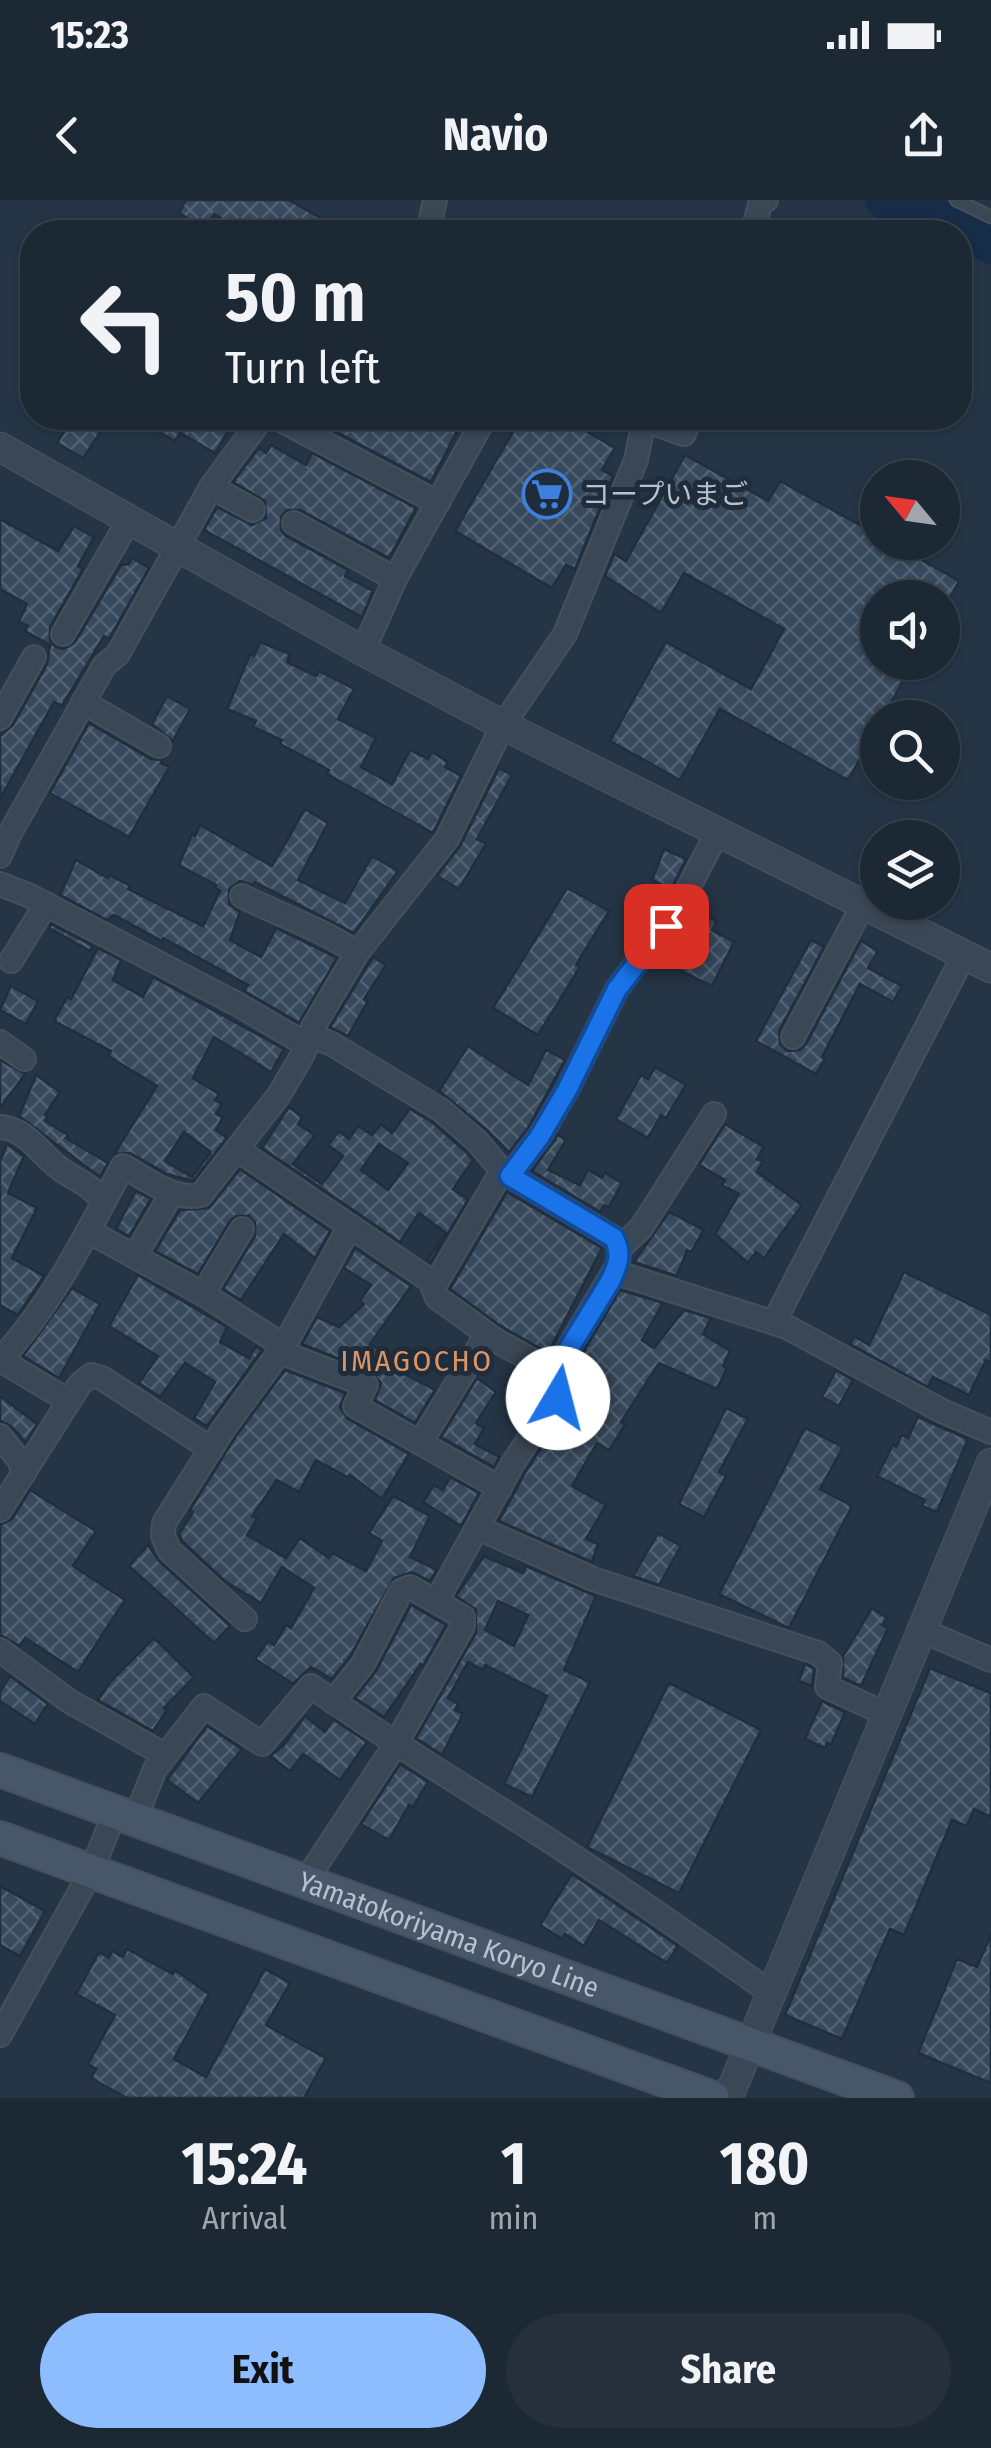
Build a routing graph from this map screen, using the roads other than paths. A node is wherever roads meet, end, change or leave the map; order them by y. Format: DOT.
graph roads {
  1 [pos="956,200"];
  2 [pos="991,217"];
  3 [pos="253,430"];
  4 [pos="300,430"];
  5 [pos="476,430"];
  6 [pos="642,430"];
  7 [pos="0,447"];
  8 [pos="210,487"];
  9 [pos="438,503"];
  10 [pos="252,510"];
  11 [pos="129,520"];
  12 [pos="294,523"];
  13 [pos="177,546"];
  14 [pos="395,579"];
  15 [pos="63,634"];
  16 [pos="362,651"];
  17 [pos="34,657"];
  18 [pos="83,702"];
  19 [pos="0,718"];
  20 [pos="503,725"];
  21 [pos="159,746"];
  22 [pos="717,834"];
  23 [pos="0,856"];
  24 [pos="0,884"];
  25 [pos="256,897"];
  26 [pos="46,904"];
  27 [pos="860,904"];
  28 [pos="860,909"];
  29 [pos="893,920"];
  30 [pos="357,953"];
  31 [pos="964,955"];
  32 [pos="11,961"];
  33 [pos="991,968"];
  34 [pos="793,1036"];
  35 [pos="308,1040"];
  36 [pos="0,1042"];
  37 [pos="24,1060"];
  38 [pos="714,1114"];
  39 [pos="0,1127"];
  40 [pos="238,1150"];
  41 [pos="506,1173"];
  42 [pos="172,1193"];
  43 [pos="103,1203"];
  44 [pos="350,1226"];
  45 [pos="88,1230"];
  46 [pos="242,1230"];
  47 [pos="135,1256"];
  48 [pos="617,1261"];
  49 [pos="435,1284"];
  50 [pos="203,1294"];
  51 [pos="774,1322"];
  52 [pos="486,1334"];
  53 [pos="282,1349"];
  54 [pos="0,1360"];
  55 [pos="552,1376"];
  56 [pos="69,1401"];
  57 [pos="991,1432"];
  58 [pos="0,1436"];
  59 [pos="420,1443"];
  60 [pos="211,1449"];
  61 [pos="991,1463"];
  62 [pos="24,1473"];
  63 [pos="500,1488"];
  64 [pos="0,1510"];
  65 [pos="478,1528"];
  66 [pos="436,1602"];
  67 [pos="245,1619"];
  68 [pos="921,1630"];
  69 [pos="0,1650"];
  70 [pos="991,1660"];
  71 [pos="332,1702"];
  72 [pos="886,1714"];
  73 [pos="395,1745"];
  74 [pos="165,1755"];
  75 [pos="0,1770"];
  76 [pos="125,1816"];
  77 [pos="0,1838"];
  78 [pos="92,1872"];
  79 [pos="305,1882"];
  80 [pos="771,1992"];
  81 [pos="0,2034"];
  82 [pos="750,2044"];
  83 [pos="713,2098"];
  84 [pos="728,2098"];
  85 [pos="897,2098"];
  1 -- 2 [label="lane"];
  3 -- 8 [label="street"];
  4 -- 9 [label="street"];
  5 -- 9 [label="street"];
  6 -- 20 [label="street"];
  7 -- 11 [label="street"];
  8 -- 10 [label="street"];
  8 -- 13 [label="street"];
  9 -- 14 [label="street"];
  11 -- 13 [label="street"];
  11 -- 15 [label="street"];
  12 -- 14 [label="street"];
  13 -- 16 [label="street"];
  13 -- 18 [label="street"];
  14 -- 16 [label="street"];
  16 -- 20 [label="street"];
  17 -- 19 [label="street"];
  18 -- 21 [label="street"];
  18 -- 23 [label="street"];
  20 -- 22 [label="street"];
  20 -- 30 [label="street"];
  22 -- 27 [label="street"];
  22 -- 41 [label="street"];
  24 -- 26 [label="street"];
  25 -- 30 [label="street"];
  26 -- 32 [label="street"];
  26 -- 35 [label="street"];
  28 -- 34 [label="street"];
  29 -- 31 [label="street"];
  30 -- 35 [label="street"];
  31 -- 33 [label="street"];
  31 -- 51 [label="street"];
  35 -- 40 [label="street"];
  35 -- 41 [label="street"];
  36 -- 37 [label="street"];
  38 -- 48 [label="street"];
  39 -- 43 [label="street"];
  40 -- 42 [label="street"];
  40 -- 44 [label="street"];
  41 -- 48 [label="street"];
  41 -- 49 [label="street"];
  42 -- 43 [label="street"];
  42 -- 47 [label="street"];
  43 -- 45 [label="street"];
  44 -- 49 [label="street"];
  44 -- 53 [label="street"];
  45 -- 47 [label="street"];
  45 -- 54 [label="street"];
  46 -- 50 [label="street"];
  47 -- 50 [label="street"];
  48 -- 51 [label="street"];
  48 -- 55 [label="street"];
  49 -- 52 [label="street"];
  50 -- 53 [label="street"];
  51 -- 57 [label="street"];
  52 -- 55 [label="street"];
  52 -- 59 [label="street"];
  53 -- 59 [label="street"];
  53 -- 60 [label="street"];
  54 -- 56 [label="street"];
  55 -- 63 [label="street"];
  56 -- 60 [label="street"];
  56 -- 62 [label="street"];
  58 -- 62 [label="street"];
  59 -- 63 [label="street"];
  60 -- 67 [label="street"];
  61 -- 68 [label="street"];
  62 -- 64 [label="street"];
  63 -- 65 [label="street"];
  65 -- 66 [label="street"];
  65 -- 72 [label="street"];
  66 -- 71 [label="street"];
  66 -- 73 [label="street"];
  68 -- 70 [label="street"];
  68 -- 72 [label="street"];
  69 -- 74 [label="street"];
  71 -- 73 [label="street"];
  71 -- 74 [label="street"];
  72 -- 80 [label="street"];
  73 -- 79 [label="street"];
  73 -- 80 [label="street"];
  74 -- 76 [label="street"];
  75 -- 76 [label="main road, Yamatokoriyama Koryo Line"];
  76 -- 78 [label="street"];
  76 -- 79 [label="main road, Yamatokoriyama Koryo Line"];
  77 -- 78 [label="main road"];
  78 -- 81 [label="street"];
  78 -- 83 [label="main road"];
  79 -- 82 [label="main road, Yamatokoriyama Koryo Line"];
  80 -- 82 [label="street"];
  82 -- 84 [label="street"];
  82 -- 85 [label="main road, Yamatokoriyama Koryo Line"];
}
